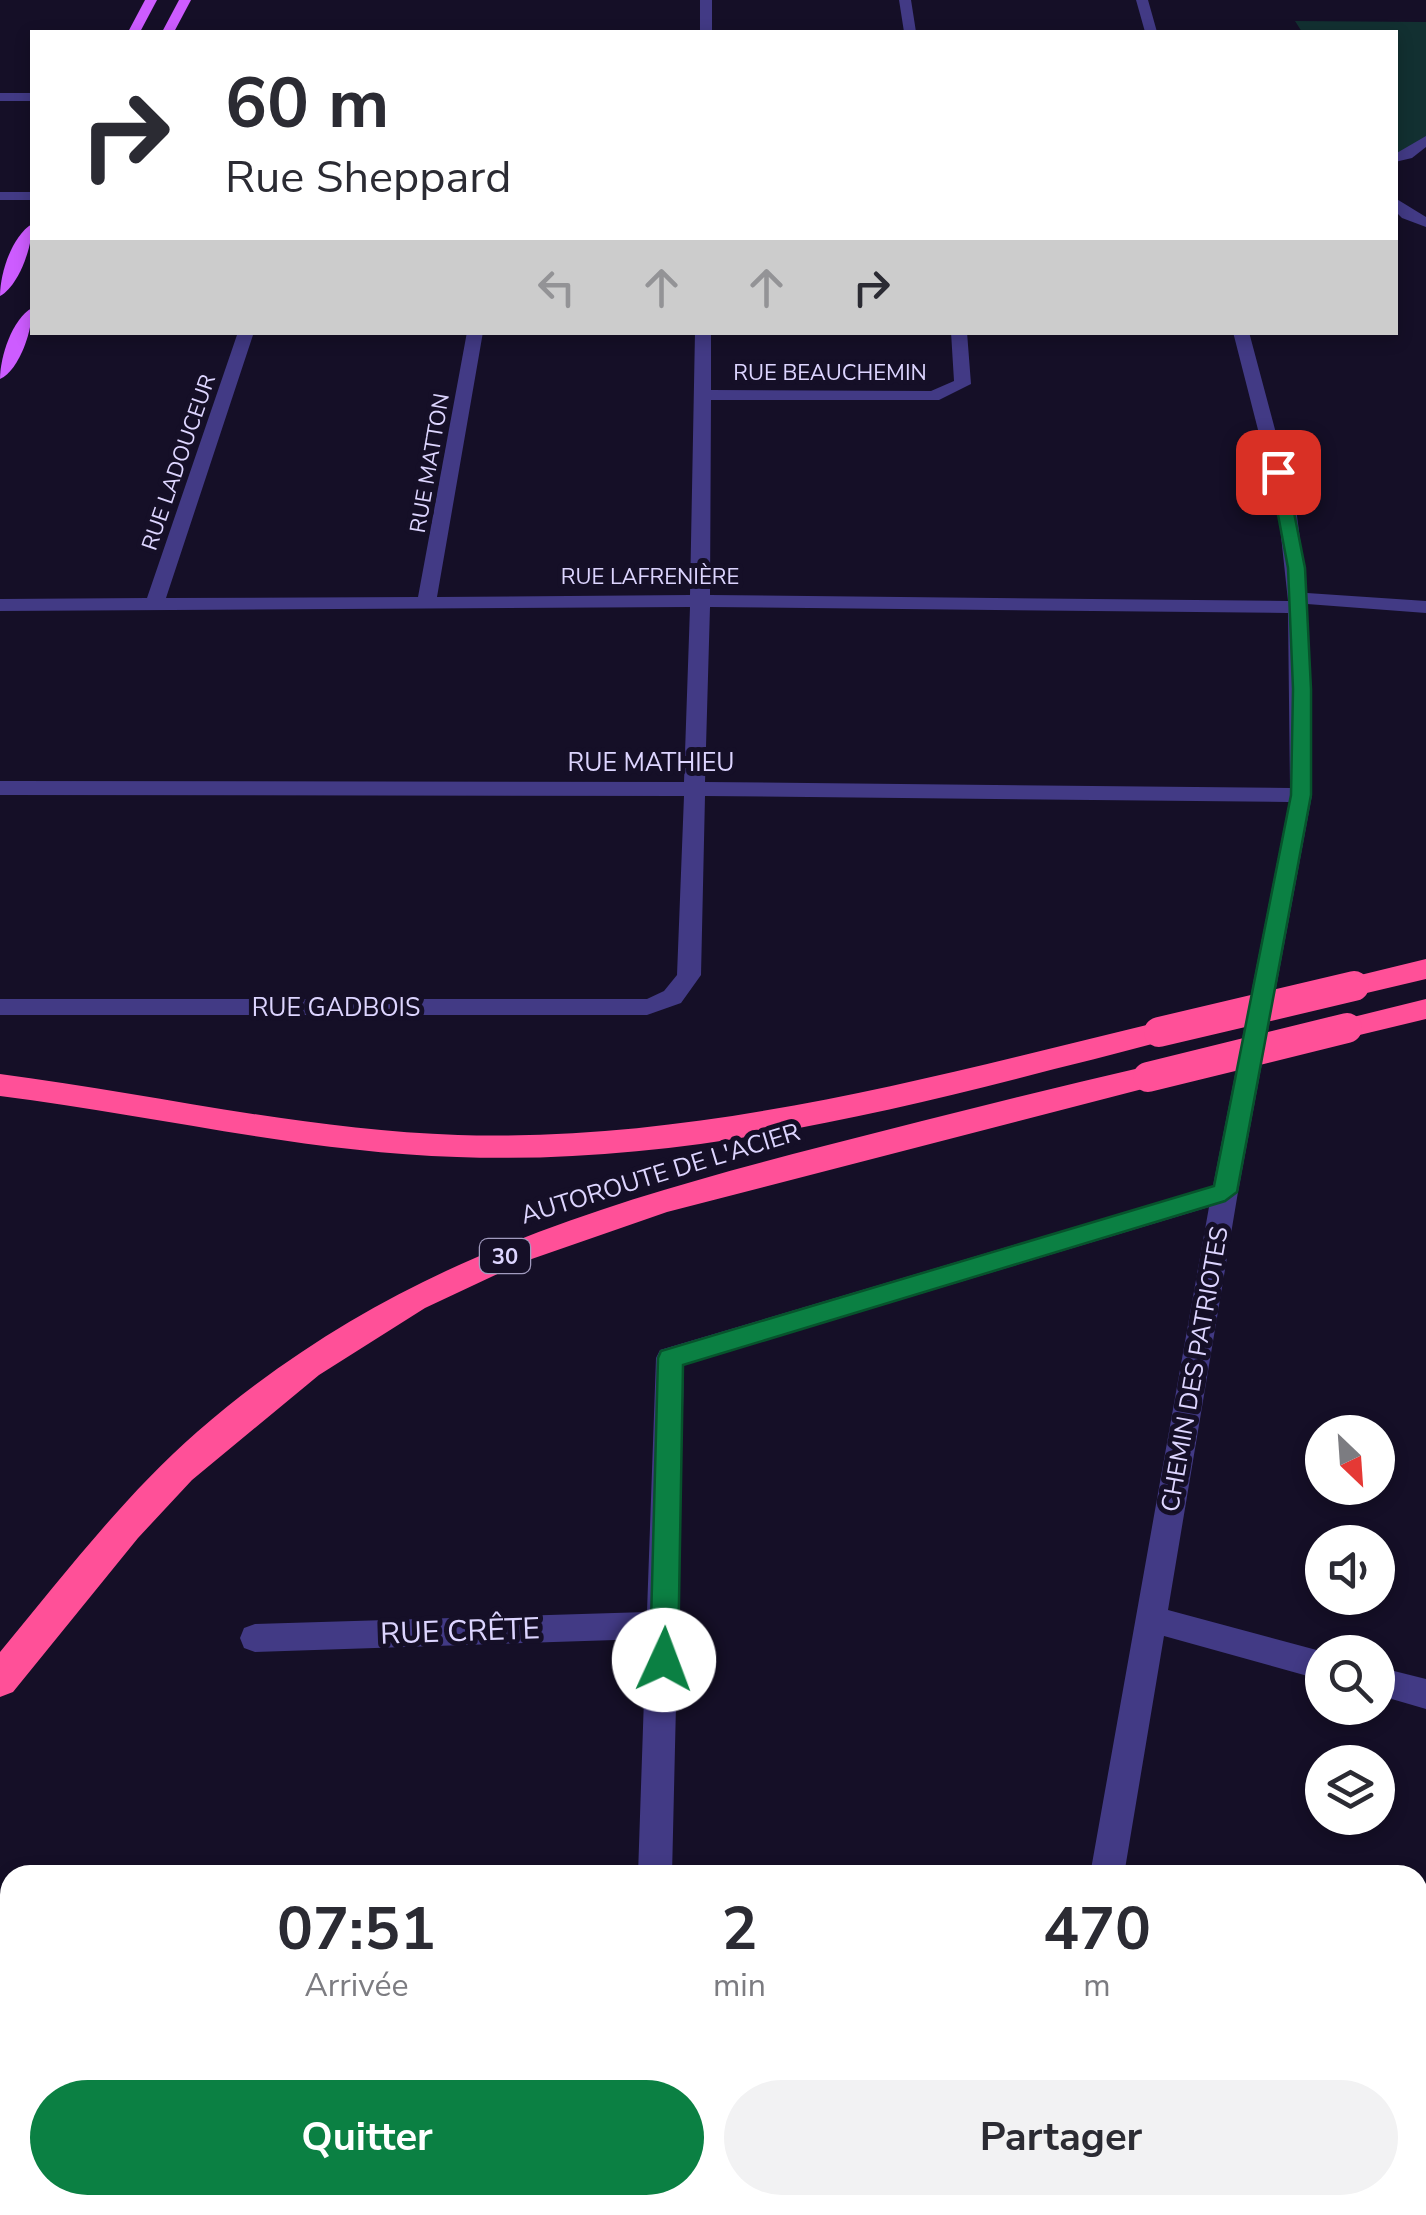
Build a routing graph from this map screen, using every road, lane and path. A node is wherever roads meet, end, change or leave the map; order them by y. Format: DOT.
graph roads {
  1 [pos="151,0"];
  2 [pos="185,0"];
  3 [pos="706,0"];
  4 [pos="905,0"];
  5 [pos="1142,0"];
  6 [pos="135,30"];
  7 [pos="169,30"];
  8 [pos="706,30"];
  9 [pos="910,30"];
  10 [pos="1150,30"];
  11 [pos="0,97"];
  12 [pos="30,97"];
  13 [pos="1426,140"];
  14 [pos="1398,157"];
  15 [pos="0,181"];
  16 [pos="30,181"];
  17 [pos="0,196"];
  18 [pos="30,196"];
  19 [pos="1398,205"];
  20 [pos="1426,222"];
  21 [pos="30,234"];
  22 [pos="0,291"];
  23 [pos="30,316"];
  24 [pos="245,335"];
  25 [pos="474,335"];
  26 [pos="703,335"];
  27 [pos="958,335"];
  28 [pos="1243,335"];
  29 [pos="0,374"];
  30 [pos="702,394"];
  31 [pos="427,601"];
  32 [pos="700,601"];
  33 [pos="1298,602"];
  34 [pos="0,605"];
  35 [pos="154,606"];
  36 [pos="1426,607"];
  37 [pos="0,788"];
  38 [pos="695,789"];
  39 [pos="1301,795"];
  40 [pos="1426,969"];
  41 [pos="0,1006"];
  42 [pos="1426,1009"];
  43 [pos="0,1086"];
  44 [pos="1225,1192"];
  45 [pos="1152,1618"];
  46 [pos="665,1625"];
  47 [pos="255,1638"];
  48 [pos="1305,1661"];
  49 [pos="0,1680"];
  50 [pos="1395,1686"];
  51 [pos="1426,1694"];
  52 [pos="655,1865"];
  53 [pos="1109,1865"];
  1 -- 6 [label="main road"];
  2 -- 7 [label="main road"];
  3 -- 8 [label="street"];
  4 -- 9 [label="street"];
  5 -- 10 [label="street"];
  11 -- 12 [label="street"];
  13 -- 14 [label="street"];
  15 -- 16 [label="street"];
  17 -- 18 [label="street"];
  19 -- 20 [label="street"];
  21 -- 22 [label="main road"];
  23 -- 29 [label="main road"];
  24 -- 35 [label="street, RUE LADOUCEUR"];
  25 -- 31 [label="street, RUE MATTON"];
  26 -- 30 [label="street"];
  27 -- 30 [label="street, RUE BEAUCHEMIN"];
  28 -- 33 [label="street, CHEMIN DES PATRIOTES"];
  30 -- 32 [label="street"];
  31 -- 32 [label="street, RUE LAFRENIÈRE"];
  31 -- 35 [label="street, RUE LAFRENIÈRE"];
  32 -- 33 [label="street, RUE LAFRENIÈRE"];
  32 -- 38 [label="street"];
  33 -- 36 [label="street, RUE LAFRENIÈRE"];
  33 -- 39 [label="street, CHEMIN DES PATRIOTES"];
  34 -- 35 [label="street, RUE LAFRENIÈRE"];
  37 -- 38 [label="street, RUE MATHIEU"];
  38 -- 39 [label="street, RUE MATHIEU"];
  38 -- 41 [label="street, RUE GADBOIS"];
  39 -- 44 [label="street, CHEMIN DES PATRIOTES"];
  40 -- 43 [label="highway, AUTOROUTE DE L'ACIER, bridge"];
  42 -- 49 [label="highway, AUTOROUTE DE L'ACIER / 30, bridge"];
  44 -- 45 [label="street, CHEMIN DES PATRIOTES"];
  44 -- 46 [label="street"];
  45 -- 48 [label="street"];
  45 -- 53 [label="street, CHEMIN DES PATRIOTES"];
  46 -- 47 [label="street, RUE CRÊTE"];
  46 -- 52 [label="street"];
  50 -- 51 [label="street"];
}
